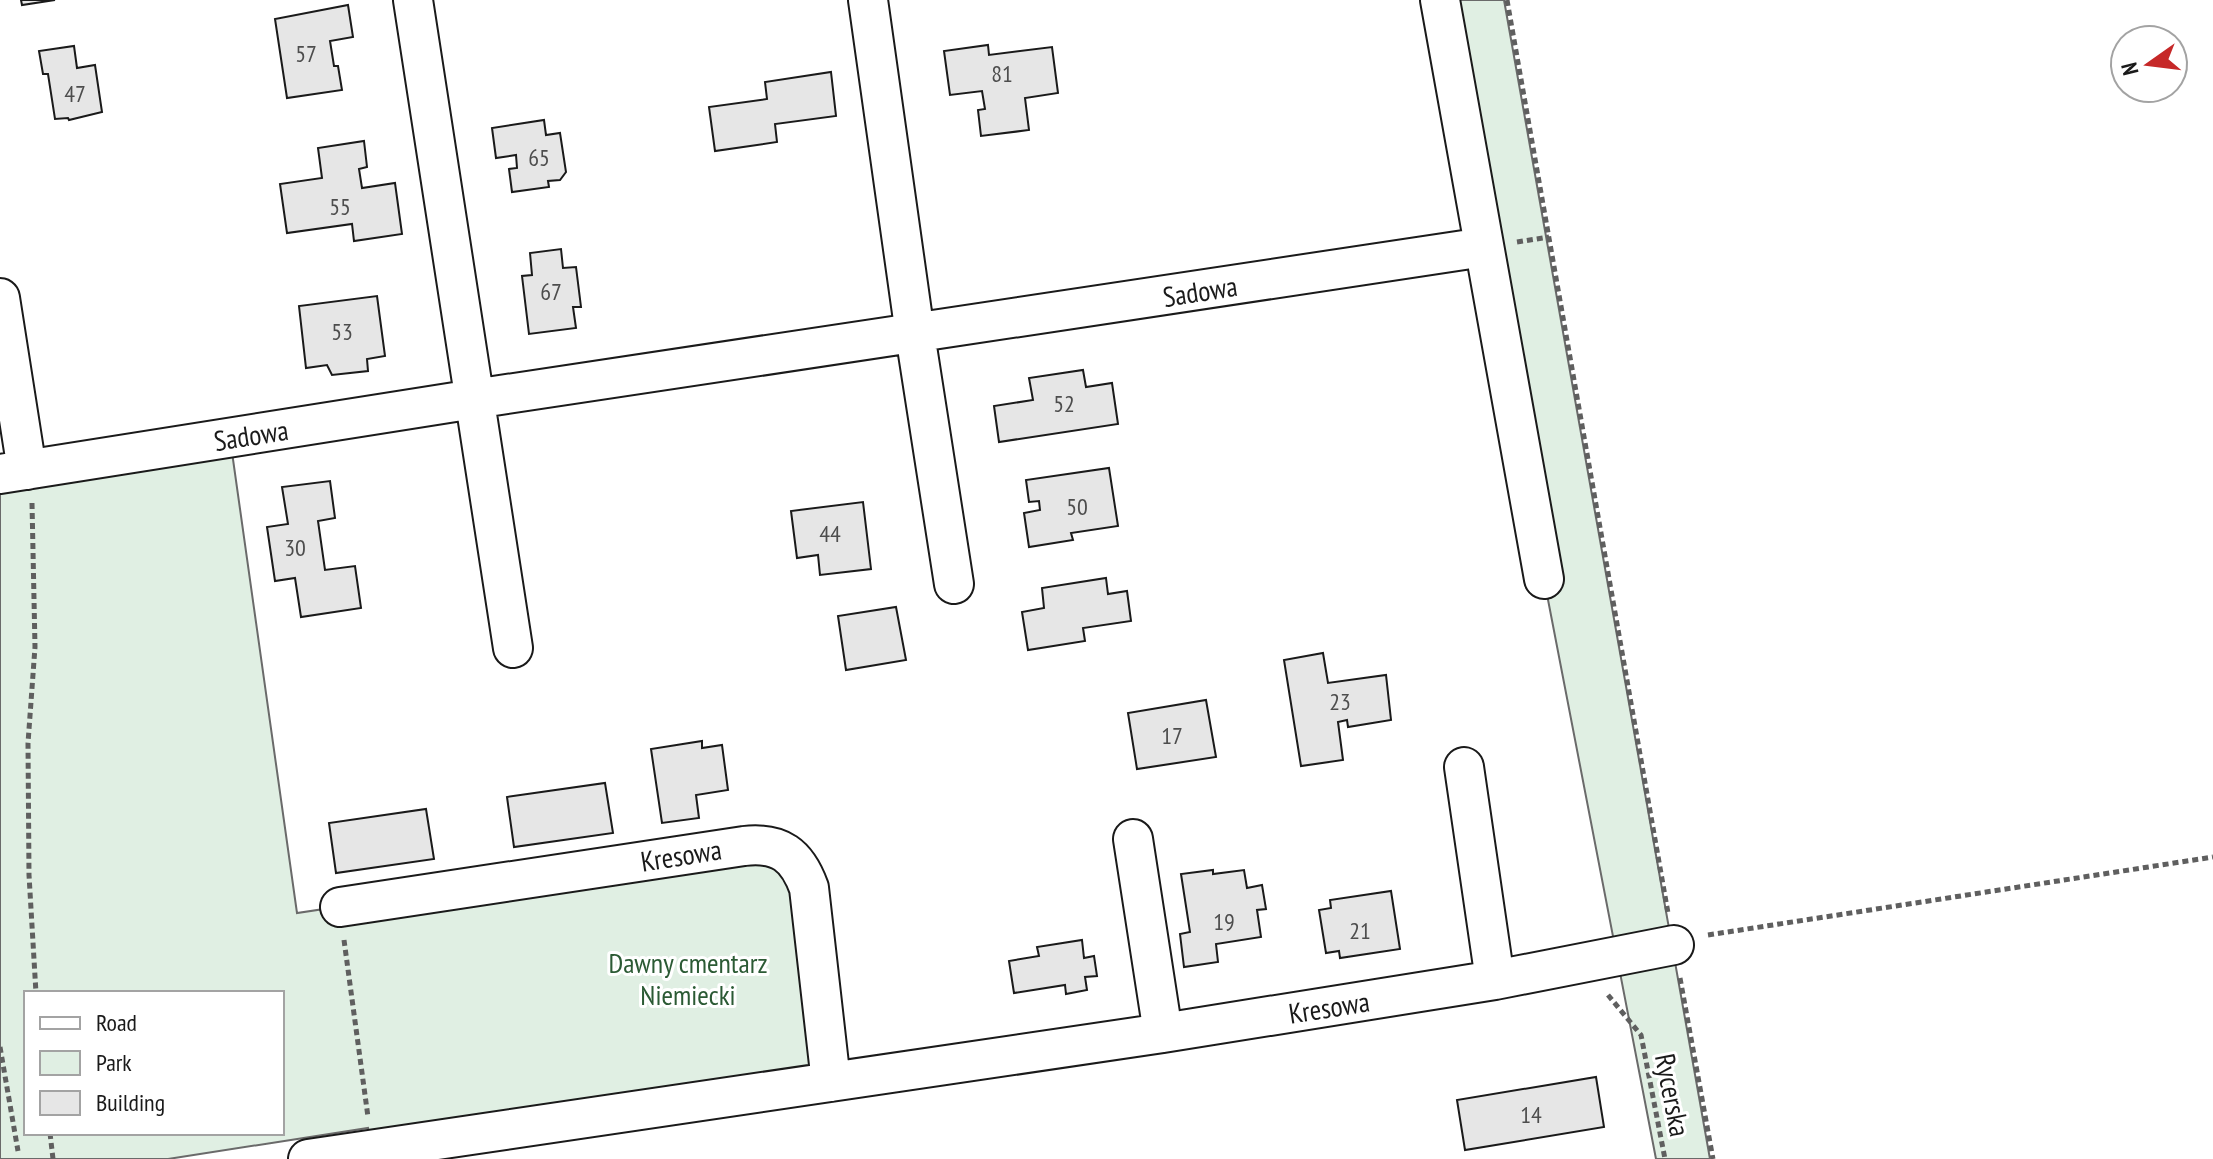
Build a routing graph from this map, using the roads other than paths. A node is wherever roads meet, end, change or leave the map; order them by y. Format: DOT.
graph roads {
  1 [pos="413,0"];
  2 [pos="868,0"];
  3 [pos="1440,0"];
  4 [pos="1484,247"];
  5 [pos="0,298"];
  6 [pos="915,334"];
  7 [pos="474,399"];
  8 [pos="13,472"];
  9 [pos="1544,579"];
  10 [pos="954,584"];
  11 [pos="513,648"];
  12 [pos="1464,767"];
  13 [pos="1133,839"];
  14 [pos="340,907"];
  15 [pos="1689,940"];
  16 [pos="1495,980"];
  17 [pos="1163,1033"];
  18 [pos="831,1082"];
  19 [pos="308,1159"];
  1 -- 7 [label="street"];
  2 -- 6 [label="street"];
  3 -- 4 [label="street"];
  4 -- 6 [label="street, Sadowa"];
  4 -- 9 [label="street"];
  5 -- 8 [label="street"];
  6 -- 7 [label="street, Sadowa"];
  6 -- 10 [label="street"];
  7 -- 8 [label="street, Sadowa"];
  7 -- 11 [label="street"];
  12 -- 16 [label="street"];
  13 -- 17 [label="street"];
  14 -- 18 [label="street, Kresowa"];
  15 -- 16 [label="street, Kresowa"];
  16 -- 17 [label="street, Kresowa"];
  17 -- 18 [label="street, Kresowa"];
  18 -- 19 [label="street, Kresowa"];
}
